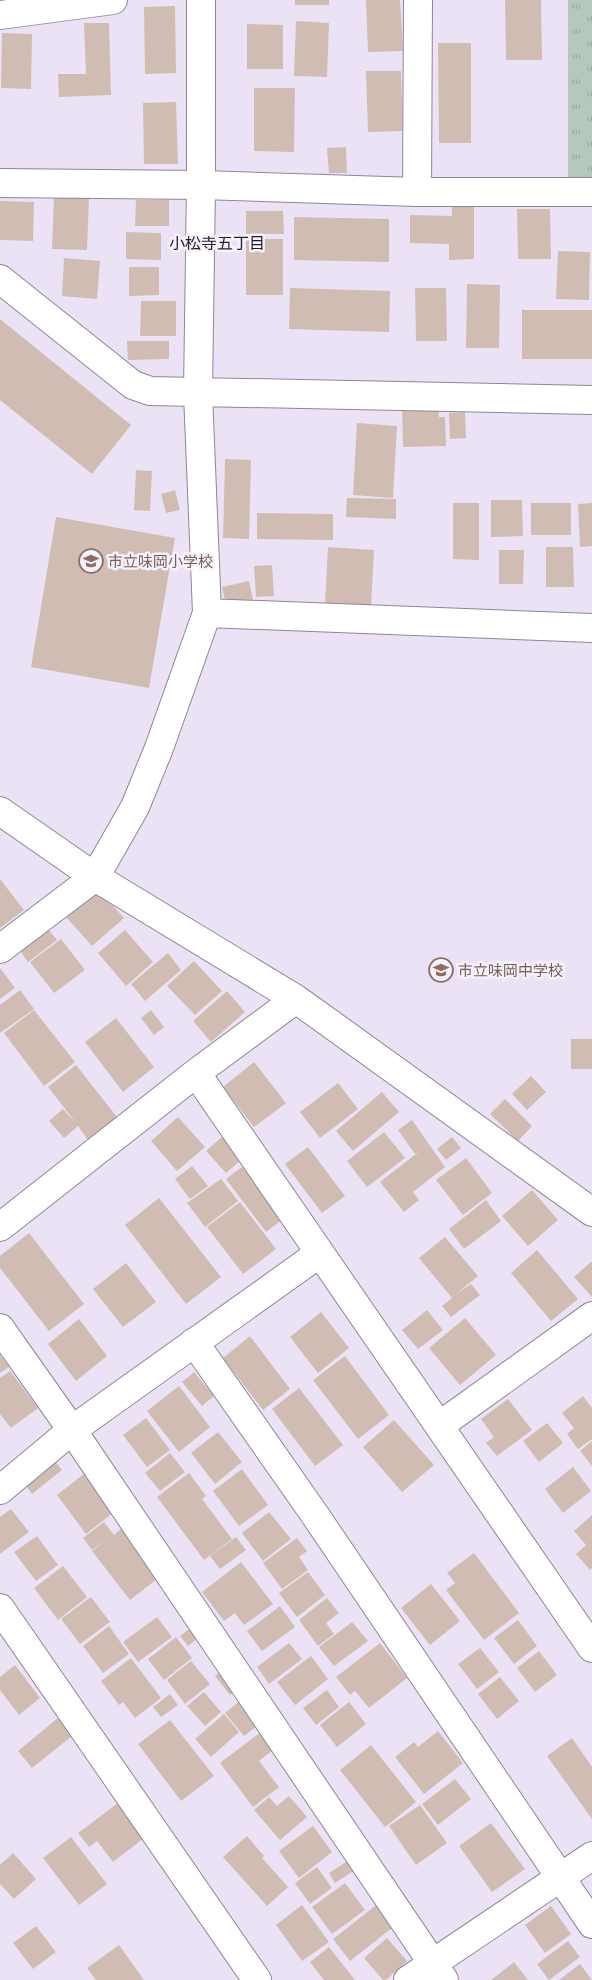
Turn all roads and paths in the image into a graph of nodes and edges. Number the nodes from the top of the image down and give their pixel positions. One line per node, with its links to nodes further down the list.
1 (113, 0): 4 (street)
2 (201, 0): 6 (street)
3 (418, 0): 7 (street)
4 (0, 15)
5 (0, 182): 6 (street)
6 (202, 184): 7 (street); 10 (street)
7 (417, 192): 8 (street)
8 (592, 192)
9 (0, 279): 10 (street)
10 (198, 393): 11 (street); 12 (street)
11 (592, 400)
12 (207, 612): 13 (street); 15 (street)
13 (592, 628)
14 (0, 811): 15 (street)
15 (94, 877): 16 (street); 17 (street)
16 (0, 949)
17 (296, 999): 18 (street); 19 (street)
18 (196, 1073): 20 (street); 21 (street)
19 (592, 1212)
20 (0, 1227)
21 (320, 1253): 24 (street); 25 (street)
22 (592, 1316): 25 (street)
23 (0, 1328): 26 (street)
24 (194, 1342): 26 (street); 31 (street)
25 (440, 1426): 29 (street)
26 (72, 1430): 27 (street); 33 (street)
27 (0, 1490)
28 (0, 1608): 34 (street)
29 (592, 1648)
30 (592, 1856): 31 (street)
31 (560, 1879): 32 (street); 33 (street)
32 (592, 1924)
33 (438, 1972): 35 (street)
34 (257, 1980)
35 (408, 1980)

